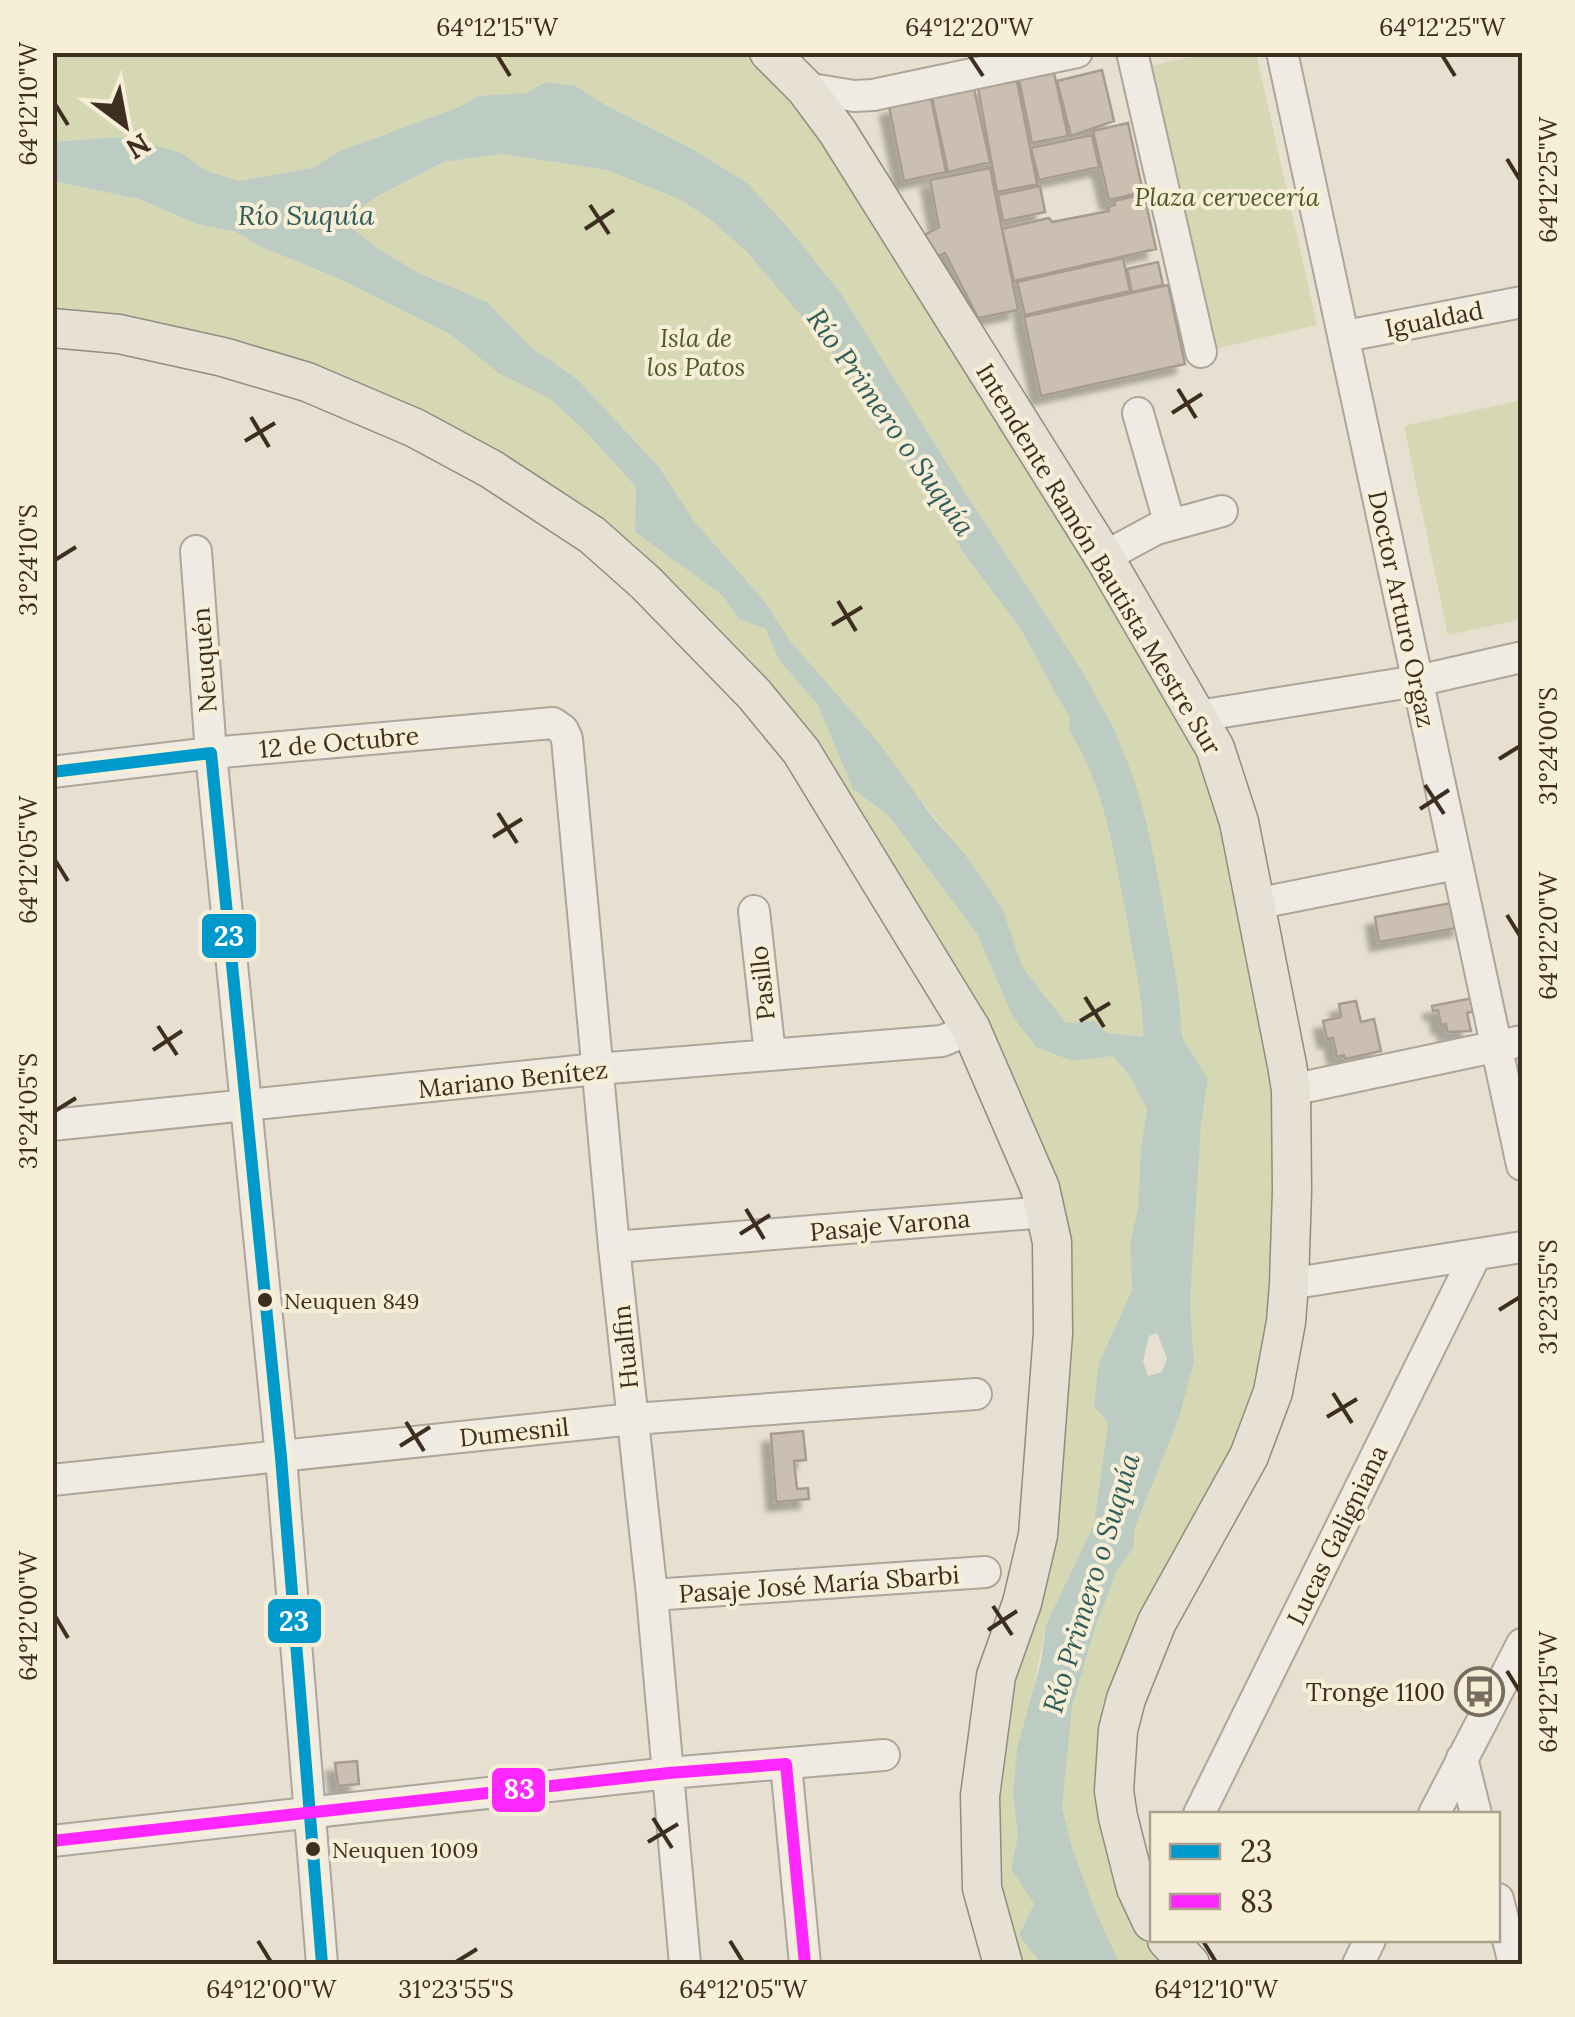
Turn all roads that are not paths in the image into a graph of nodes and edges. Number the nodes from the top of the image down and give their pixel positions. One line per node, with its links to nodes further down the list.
1 (769, 52): 5 (main road, Intendente Ramón Bautista Mestre Sur)
2 (1077, 52): 5 (street)
3 (1132, 52): 9 (street)
4 (1282, 52): 8 (street, Doctor Arturo Orgaz)
5 (805, 88): 14 (main road, Intendente Ramón Bautista Mestre Sur)
6 (1522, 302): 8 (street, Igualdad)
7 (52, 328): 24 (main road)
8 (1346, 336): 16 (street, Doctor Arturo Orgaz)
9 (1201, 352)
10 (1138, 413): 12 (street)
11 (1222, 511): 12 (street)
12 (1170, 525): 14 (street)
13 (196, 551): 19 (street, Neuquén)
14 (1104, 557): 17 (main road, Intendente Ramón Bautista Mestre Sur)
15 (1522, 657): 16 (street)
16 (1417, 681): 17 (street); 21 (street, Doctor Arturo Orgaz)
17 (1198, 716): 22 (main road, Intendente Ramón Bautista Mestre Sur)
18 (564, 730): 19 (street, 12 de Octubre); 27 (street, Hualfin)
19 (211, 753): 20 (street, 12 de Octubre); 29 (street, Neuquén)
20 (52, 772)
21 (1456, 864): 22 (street); 25 (street, Doctor Arturo Orgaz)
22 (1255, 904): 28 (main road, Intendente Ramón Bautista Mestre Sur)
23 (754, 910): 26 (street, Pasillo)
24 (972, 1030): 26 (street, Mariano Benítez); 32 (main road)
25 (1509, 1044): 28 (street); 31 (street, Doctor Arturo Orgaz)
26 (770, 1054): 27 (street, Mariano Benítez)
27 (597, 1070): 29 (street, Mariano Benítez); 33 (street, Hualfin)
28 (1291, 1090): 36 (main road, Intendente Ramón Bautista Mestre Sur)
29 (248, 1107): 30 (street, Mariano Benítez); 39 (street, Neuquén)
30 (52, 1126)
31 (1522, 1165)
32 (1046, 1212): 33 (street, Pasaje Varona); 59 (main road)
33 (614, 1247): 38 (street, Hualfin)
34 (1522, 1247): 35 (street)
35 (1476, 1256): 36 (street); 48 (street, Lucas Galigniana)
36 (1288, 1284): 54 (main road, Intendente Ramón Bautista Mestre Sur)
37 (976, 1394): 38 (street, Dumesnil)
38 (632, 1419): 39 (street, Dumesnil); 42 (street, Hualfin)
39 (281, 1458): 40 (street, Dumesnil); 51 (street, Neuquén)
40 (52, 1480)
41 (985, 1572): 42 (street, Pasaje José María Sbarbi)
42 (652, 1595): 47 (street, Hualfin)
43 (1522, 1644): 45 (street)
44 (884, 1755): 46 (street)
45 (1462, 1758): 49 (street); 50 (street)
46 (786, 1764): 47 (street); 58 (street)
47 (669, 1773): 51 (street); 57 (street, Hualfin)
48 (1200, 1812)
49 (1435, 1812)
50 (1476, 1812)
51 (309, 1814): 52 (street); 56 (street, Neuquén)
52 (52, 1841)
53 (1500, 1907): 61 (street)
54 (1150, 1913)
55 (1172, 1942): 60 (main road, Intendente Ramón Bautista Mestre Sur)
56 (322, 1964)
57 (685, 1964)
58 (805, 1964)
59 (1003, 1964)
60 (1190, 1964)
61 (1514, 1964)

